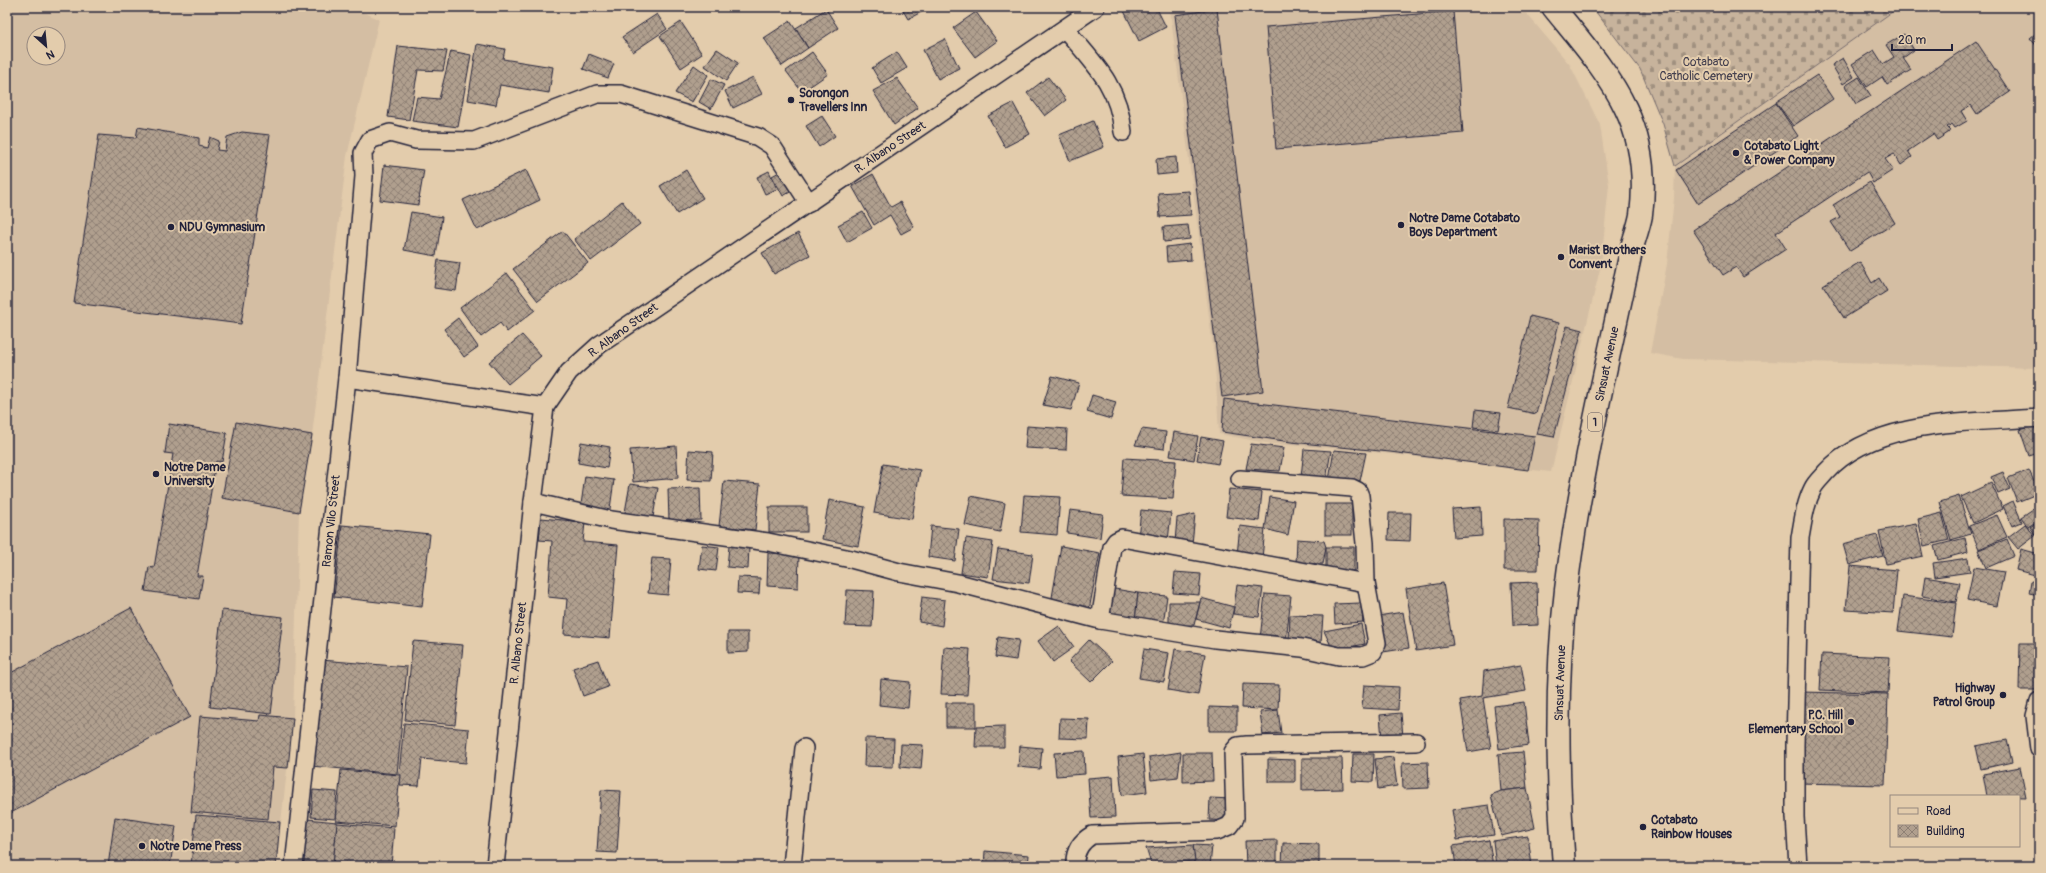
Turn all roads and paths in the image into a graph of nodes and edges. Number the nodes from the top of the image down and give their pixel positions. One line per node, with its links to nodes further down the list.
1 (1096, 7): 3 (street, R. Albano Street)
2 (1553, 7): 21 (main road, Sinsuat Avenue / 1)
3 (1065, 29): 4 (street); 5 (street, R. Albano Street)
4 (1123, 132)
5 (809, 203): 6 (street, Ramon Vilo Street); 7 (street, R. Albano Street)
6 (347, 378): 7 (street); 17 (street, Ramon Vilo Street)
7 (545, 407): 10 (street, R. Albano Street)
8 (2039, 418): 22 (street)
9 (1240, 479): 11 (street)
10 (533, 502): 12 (street); 18 (street, R. Albano Street)
11 (1366, 583): 12 (street); 12 (street)
12 (1100, 620)
13 (2039, 701): 16 (street)
14 (1416, 742): 20 (street)
15 (804, 748): 19 (street)
16 (2039, 749)
17 (294, 866)
18 (495, 866)
19 (792, 866)
20 (1075, 866)
21 (1564, 866)
22 (1798, 866)

